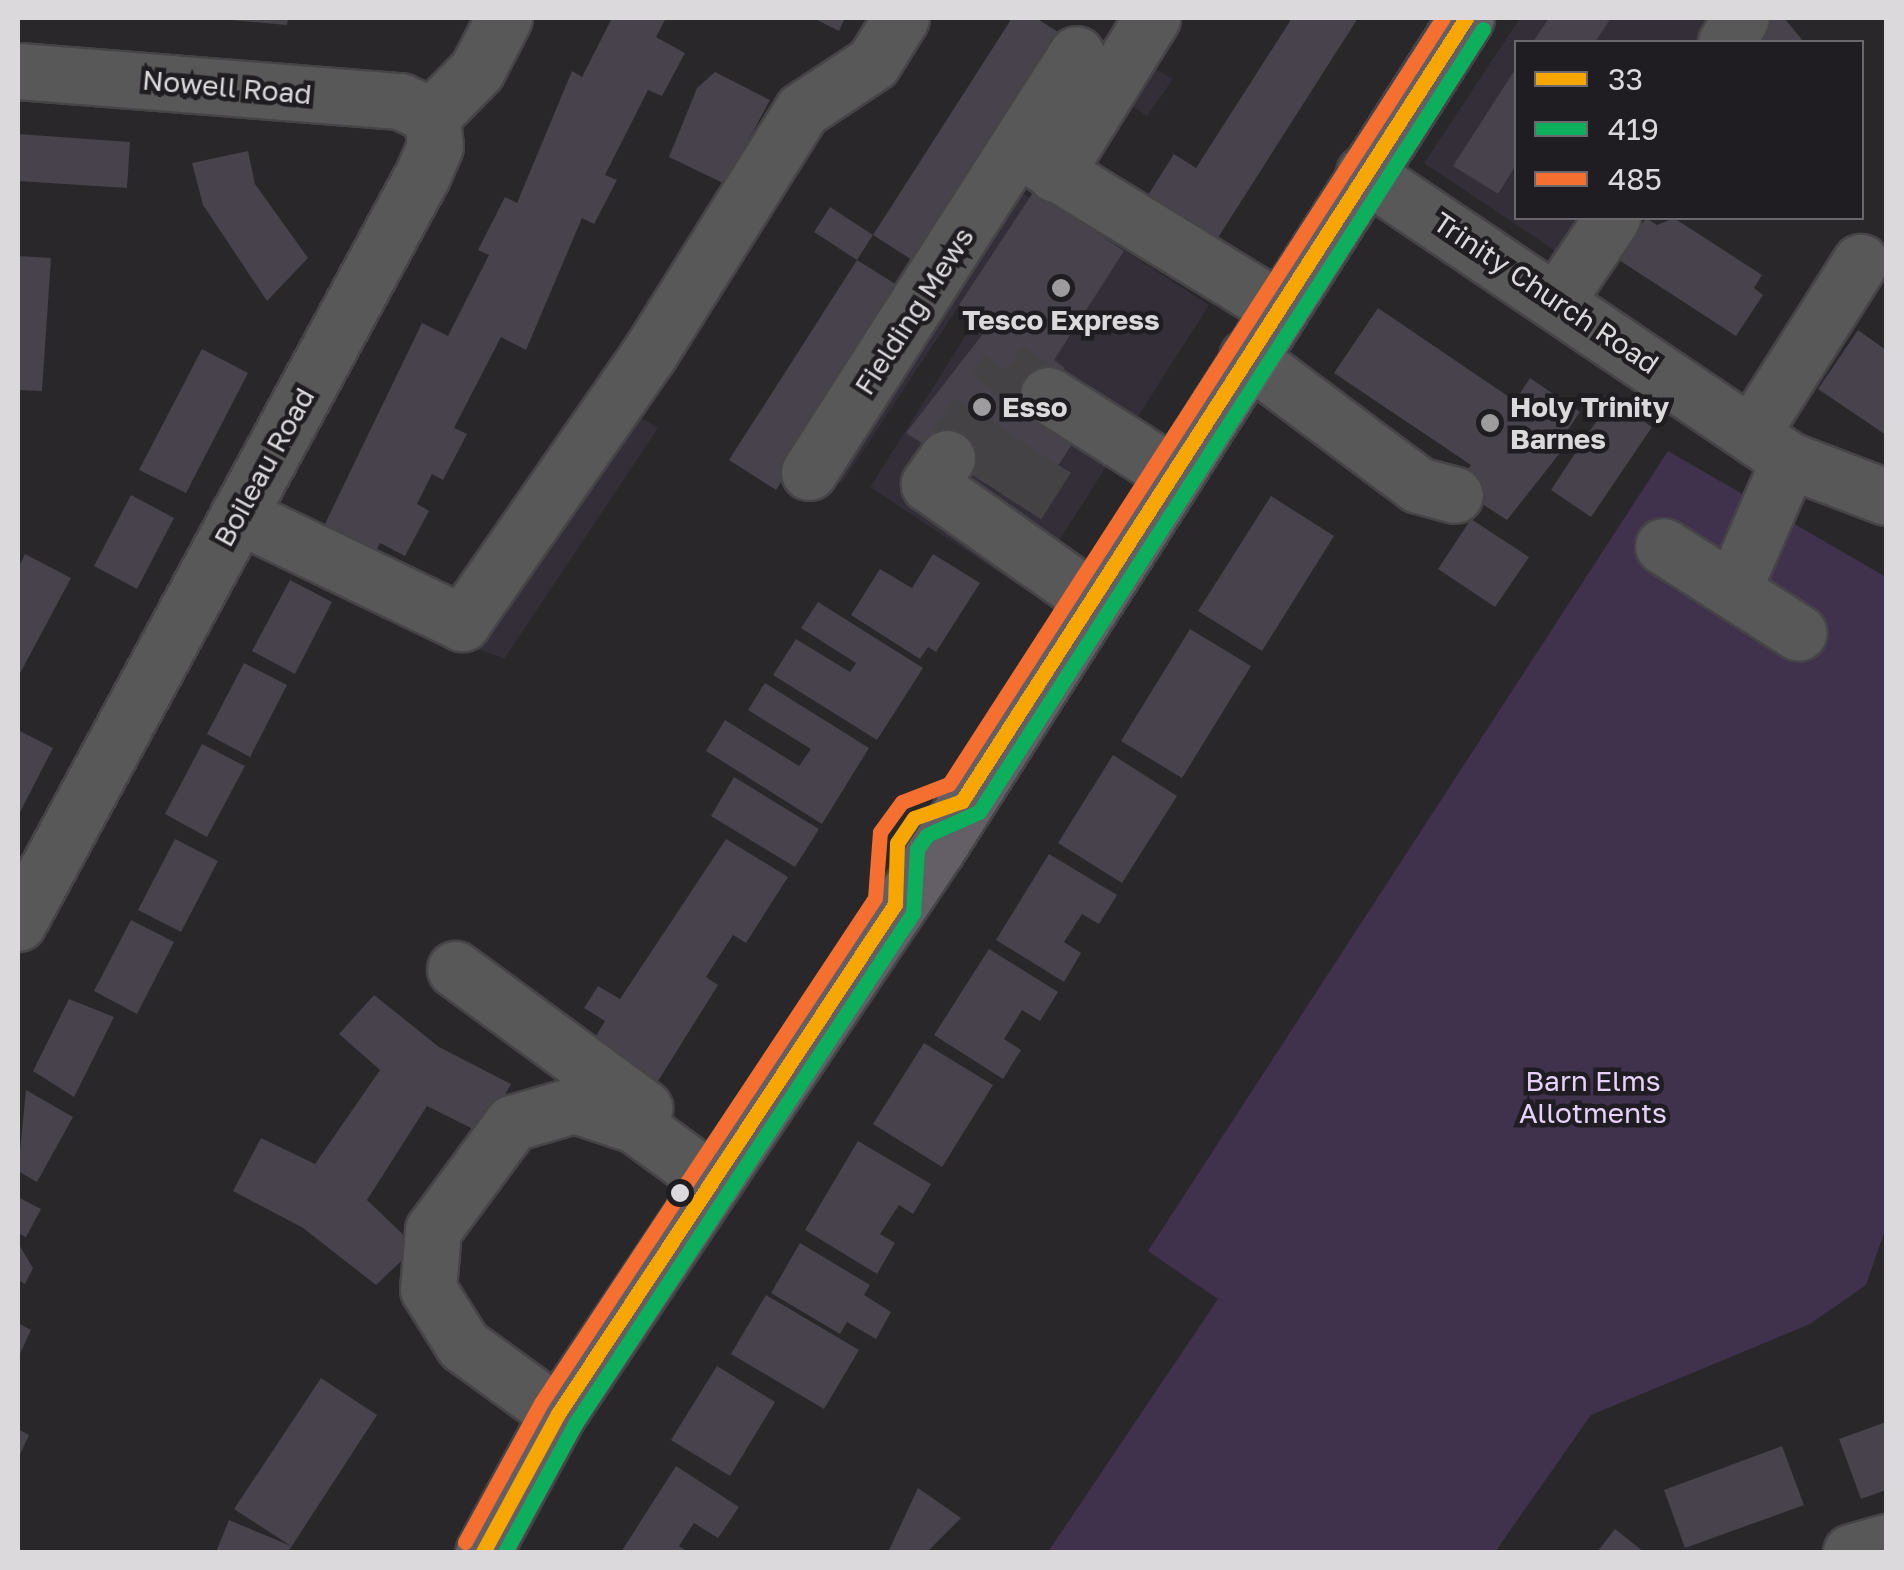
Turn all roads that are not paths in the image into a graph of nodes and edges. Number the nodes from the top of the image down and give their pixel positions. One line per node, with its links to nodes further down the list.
1 (504, 18): 9 (street)
2 (1152, 18): 10 (street)
3 (1466, 18): 11 (main road)
4 (1741, 18): 6 (street)
5 (887, 40): 24 (street)
6 (1727, 40)
7 (1076, 54): 10 (street, Fielding Mews)
8 (18, 71): 9 (street, Nowell Road)
9 (432, 116): 24 (street, Boileau Road)
10 (1037, 161): 15 (street); 19 (street, Fielding Mews)
11 (1364, 172): 14 (street, Trinity Church Road); 15 (main road)
12 (1611, 220): 14 (street)
13 (1860, 262): 18 (street)
14 (1559, 296): 18 (street, Trinity Church Road)
15 (1277, 308): 16 (main road)
16 (1247, 357): 20 (main road); 21 (street)
17 (1067, 418): 20 (street)
18 (1770, 448): 23 (street, Trinity Church Road); 26 (street)
19 (809, 472)
20 (1174, 474): 27 (main road)
21 (1426, 495)
22 (982, 496): 27 (street)
23 (1886, 496)
24 (238, 515): 29 (street, Boileau Road)
25 (1663, 546): 26 (street)
26 (1734, 587): 28 (street)
27 (1094, 600): 31 (main road)
28 (1799, 632)
29 (18, 924)
30 (455, 969): 31 (street)
31 (722, 1169): 32 (main road); 32 (street)
32 (558, 1414): 34 (main road)
33 (1886, 1542): 35 (street)
34 (483, 1552)
35 (1851, 1552)

